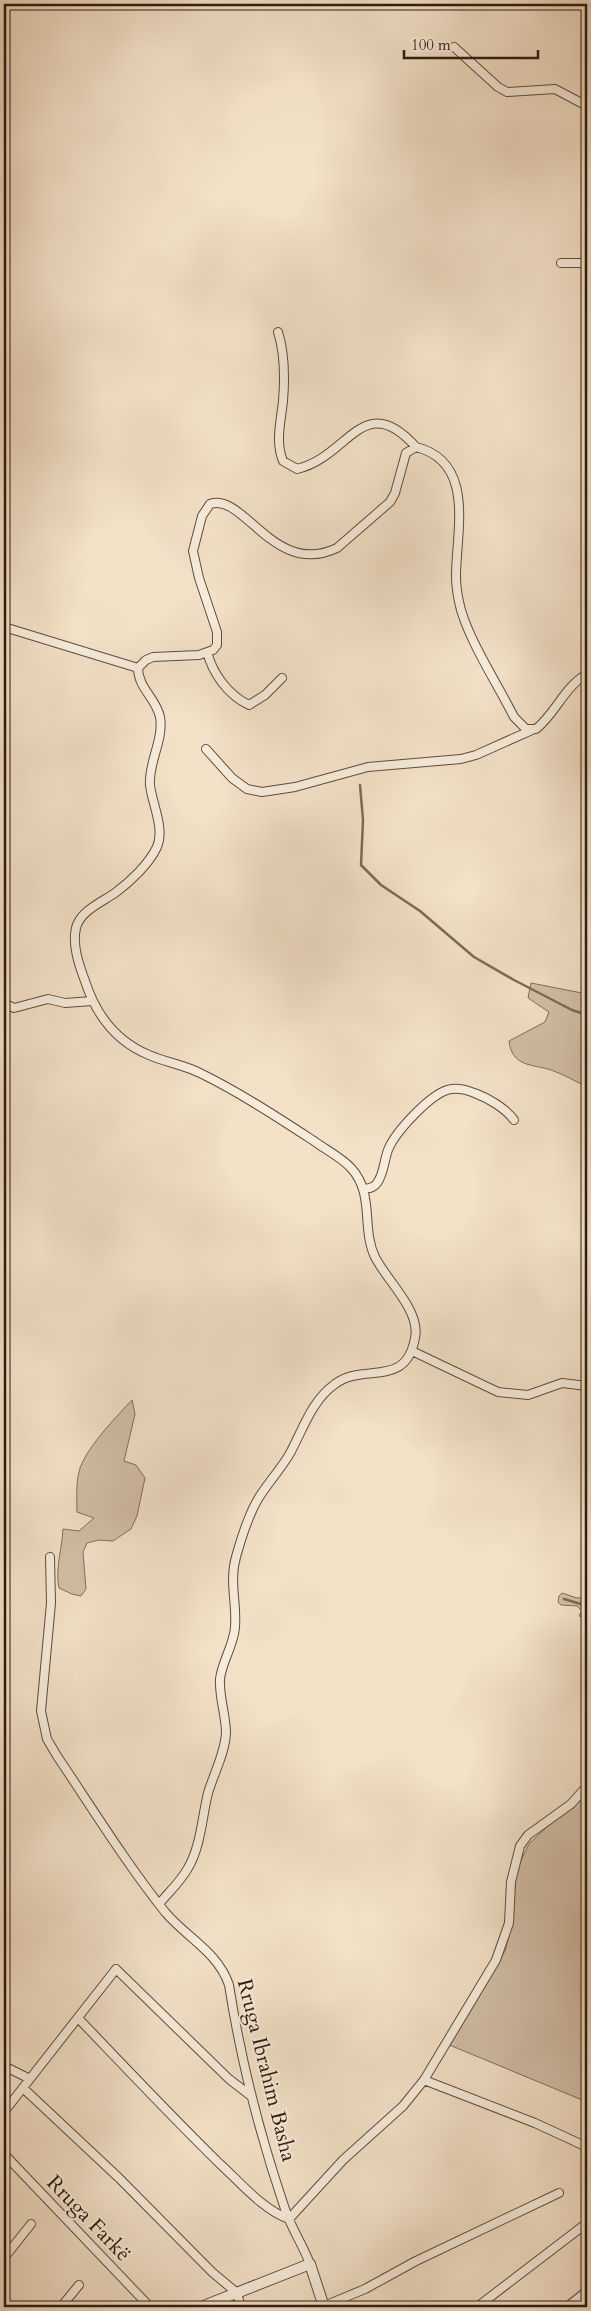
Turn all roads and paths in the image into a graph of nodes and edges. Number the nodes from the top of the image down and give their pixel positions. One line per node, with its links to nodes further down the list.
1 (454, 47): 2 (street)
2 (587, 106)
3 (561, 263): 4 (street)
4 (587, 264)
5 (278, 332): 6 (street)
6 (416, 447): 8 (street); 12 (street)
7 (4, 627): 9 (street)
8 (207, 652): 9 (street); 11 (street)
9 (138, 668): 14 (street)
10 (587, 674): 12 (street)
11 (282, 678)
12 (532, 730): 13 (street)
13 (206, 749)
14 (92, 1001): 15 (street); 17 (street)
15 (4, 1003)
16 (514, 1120): 17 (street)
17 (364, 1189): 18 (street)
18 (412, 1351): 19 (street); 22 (street)
19 (587, 1386)
20 (50, 1557): 22 (street, Rruga Ibrahim Basha)
21 (587, 1786): 26 (street)
22 (159, 1904): 28 (street, Rruga Ibrahim Basha)
23 (78, 2018): 25 (street); 28 (street); 33 (street)
24 (4, 2066): 25 (street)
25 (30, 2079): 27 (street)
26 (424, 2080): 30 (street); 33 (street)
27 (23, 2088): 29 (street); 40 (street)
28 (251, 2096): 33 (street, Rruga Ibrahim Basha)
29 (4, 2112)
30 (587, 2147)
31 (4, 2154): 44 (street, Rruga Farkë)
32 (559, 2194): 42 (street)
33 (289, 2218): 37 (street, Rruga Ibrahim Basha)
34 (587, 2222): 41 (street)
35 (31, 2224): 36 (street)
36 (4, 2258)
37 (310, 2264): 40 (street); 42 (street)
38 (79, 2285): 43 (street)
39 (587, 2291): 47 (street)
40 (236, 2293): 45 (street); 46 (street)
41 (481, 2304)
42 (324, 2306)
43 (61, 2307)
44 (150, 2307)
45 (201, 2307)
46 (241, 2307)
47 (567, 2307)

